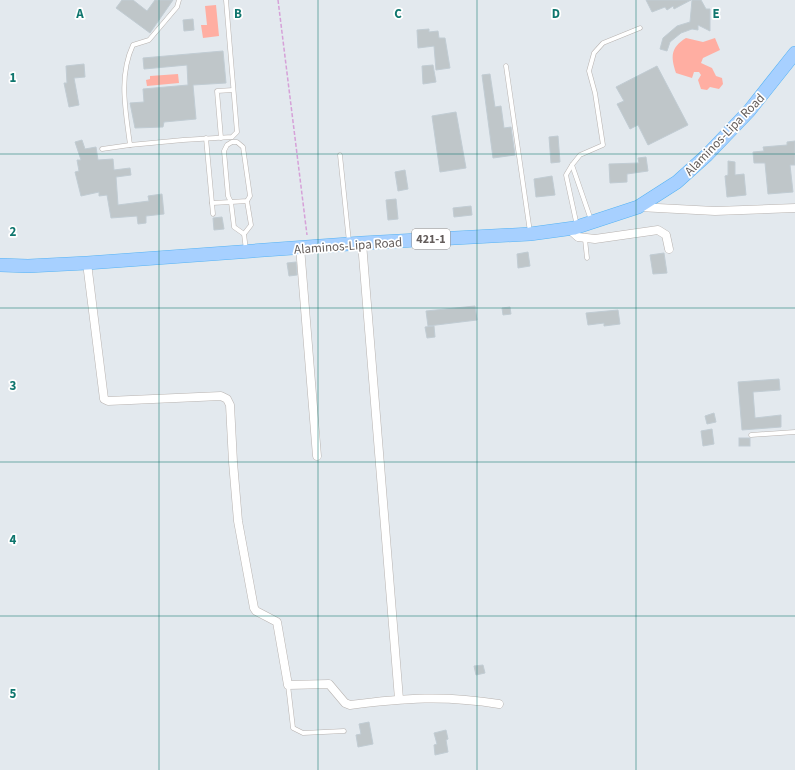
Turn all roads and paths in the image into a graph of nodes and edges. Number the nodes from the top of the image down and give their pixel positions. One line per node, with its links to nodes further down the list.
1 (179, 0): 11 (lane)
2 (226, 0): 7 (lane)
3 (278, 0): 27 (path)
4 (640, 28): 14 (lane)
5 (795, 53): 18 (main road, Alaminos-Lipa Road / 421-1)
6 (506, 66): 24 (lane)
7 (233, 90): 9 (lane); 10 (lane)
8 (206, 138): 9 (lane); 11 (lane); 17 (lane)
9 (221, 138): 10 (lane)
10 (232, 139): 15 (lane); 16 (lane)
11 (130, 146): 12 (lane)
12 (102, 149)
13 (340, 155): 26 (lane)
14 (572, 165): 21 (lane); 22 (lane)
15 (247, 201): 16 (lane); 23 (lane)
16 (231, 202): 17 (lane); 23 (lane)
17 (212, 203): 20 (lane)
18 (638, 207): 19 (street); 21 (main road, Alaminos-Lipa Road / 421-1)
19 (795, 208)
20 (213, 214)
21 (592, 222): 22 (main road, Alaminos-Lipa Road / 421-1)
22 (573, 228): 24 (main road, Alaminos-Lipa Road / 421-1); 25 (street)
23 (244, 234): 29 (lane)
24 (530, 234): 26 (main road, Alaminos-Lipa Road / 421-1)
25 (585, 239): 28 (street); 30 (lane)
26 (356, 244): 27 (main road, Alaminos-Lipa Road / 421-1); 37 (street)
27 (304, 247): 29 (main road, Alaminos-Lipa Road / 421-1); 35 (street)
28 (669, 250)
29 (247, 252): 31 (main road, Alaminos-Lipa Road / 421-1)
30 (587, 258)
31 (87, 264): 32 (main road, Alaminos-Lipa Road / 421-1); 36 (street)
32 (0, 265)
33 (795, 432): 34 (lane)
34 (751, 435)
35 (317, 456)
36 (288, 685): 37 (street); 39 (lane)
37 (399, 698): 38 (street)
38 (499, 704)
39 (344, 731)

